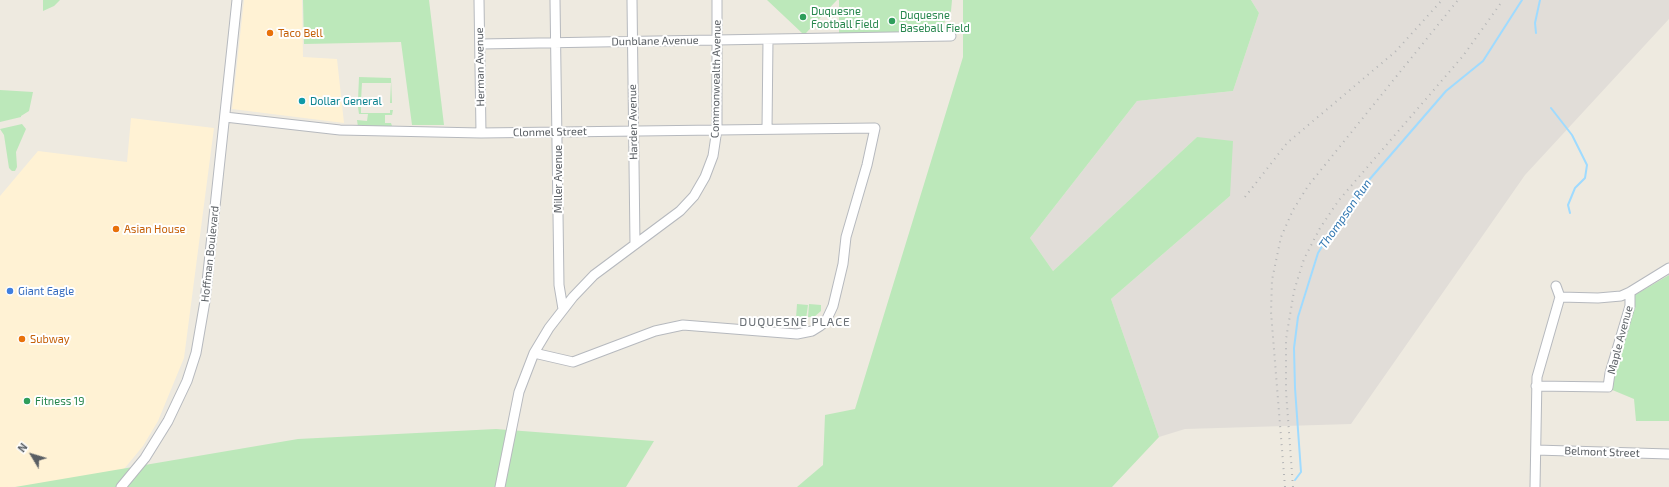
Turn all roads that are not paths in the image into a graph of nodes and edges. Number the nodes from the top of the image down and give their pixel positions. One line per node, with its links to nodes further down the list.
1 (237, 0): 12 (street, Hoffman Boulevard)
2 (479, 0): 11 (street, Herman Avenue)
3 (556, 0): 9 (street, Miller Avenue)
4 (632, 0): 10 (street, Harden Avenue)
5 (717, 0): 7 (street, Commonwealth Avenue)
6 (951, 36): 8 (street, Dunblane Avenue)
7 (717, 40): 8 (street, Dunblane Avenue); 10 (street, Dunblane Avenue); 13 (street, Commonwealth Avenue)
8 (768, 40): 14 (street)
9 (556, 42): 10 (street, Dunblane Avenue); 11 (street, Dunblane Avenue); 16 (street, Miller Avenue)
10 (633, 42): 15 (street, Harden Avenue)
11 (480, 44): 17 (street, Herman Avenue)
12 (225, 117): 17 (street, Clonmel Street); 28 (street, Hoffman Boulevard)
13 (717, 129): 14 (street, Clonmel Street); 15 (street, Clonmel Street); 18 (street, Commonwealth Avenue)
14 (767, 129): 24 (street, Clonmel Street)
15 (633, 131): 16 (street, Clonmel Street); 18 (street, Harden Avenue)
16 (558, 132): 17 (street, Clonmel Street); 23 (street, Miller Avenue)
17 (481, 133)
18 (635, 244): 23 (street, Commonwealth Avenue)
19 (1669, 268): 21 (street)
20 (1556, 286): 22 (street)
21 (1630, 292): 22 (street); 25 (street, Maple Avenue)
22 (1560, 297): 25 (street)
23 (563, 309): 24 (street, Commonwealth Avenue)
24 (534, 354): 29 (street, Commonwealth Avenue)
25 (1536, 386): 26 (street)
26 (1536, 450): 27 (street, Belmont Street); 30 (street)
27 (1669, 454)
28 (121, 487)
29 (500, 487)
30 (1535, 487)

